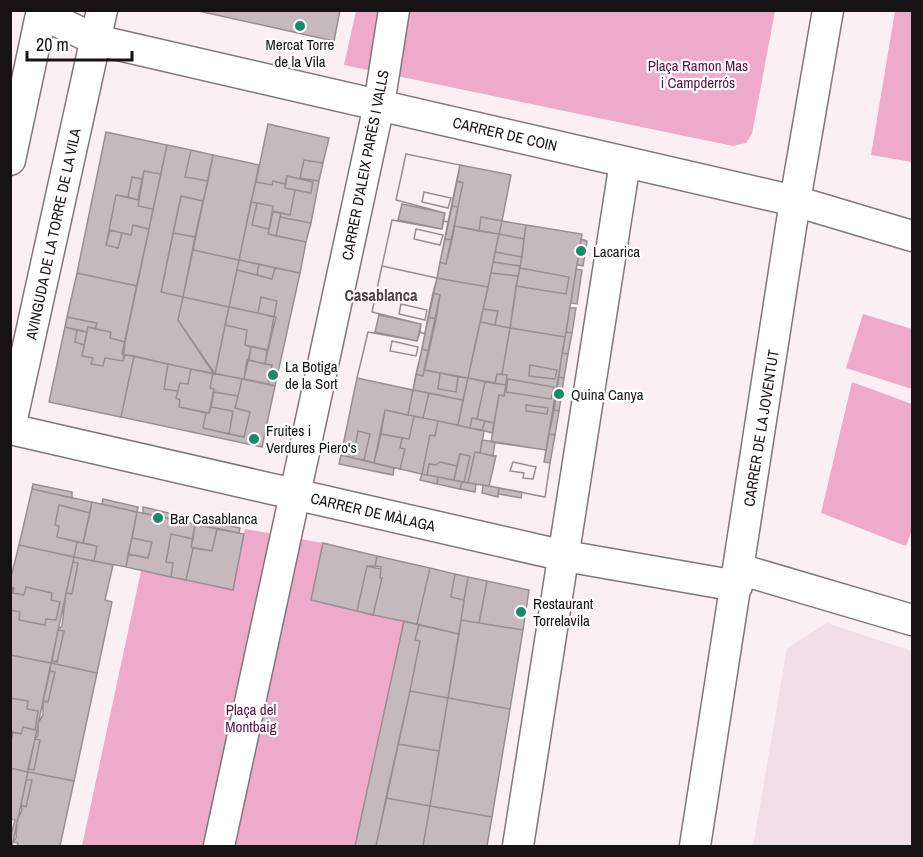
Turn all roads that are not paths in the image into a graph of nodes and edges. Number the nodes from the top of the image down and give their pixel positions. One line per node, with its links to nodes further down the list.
1 (102, 10): 5 (street, AVINGUDA DE LA TORRE DE LA VILA)
2 (394, 10): 6 (street, CARRER D'ALEIX PARÉS I VALLS)
3 (828, 10): 9 (street, CARRER DE LA JOVENTUT)
4 (42, 12): 5 (street); 7 (street)
5 (96, 40): 6 (street, CARRER DE COIN); 11 (street, AVINGUDA DE LA TORRE DE LA VILA)
6 (379, 105): 8 (street, CARRER DE COIN); 12 (street, CARRER D'ALEIX PARÉS I VALLS)
7 (10, 160)
8 (625, 162): 9 (street, CARRER DE COIN); 13 (street)
9 (795, 201): 10 (street, CARRER DE COIN); 14 (street, CARRER DE LA JOVENTUT)
10 (912, 236)
11 (10, 429): 12 (street, CARRER DE MÀLAGA)
12 (296, 494): 13 (street, CARRER DE MÀLAGA); 16 (street, CARRER D'ALEIX PARÉS I VALLS)
13 (565, 556): 14 (street, CARRER DE MÀLAGA); 17 (street)
14 (738, 578): 15 (street, CARRER DE MÀLAGA); 18 (street, CARRER DE LA JOVENTUT)
15 (912, 620)
16 (219, 846)
17 (518, 846)
18 (695, 846)

